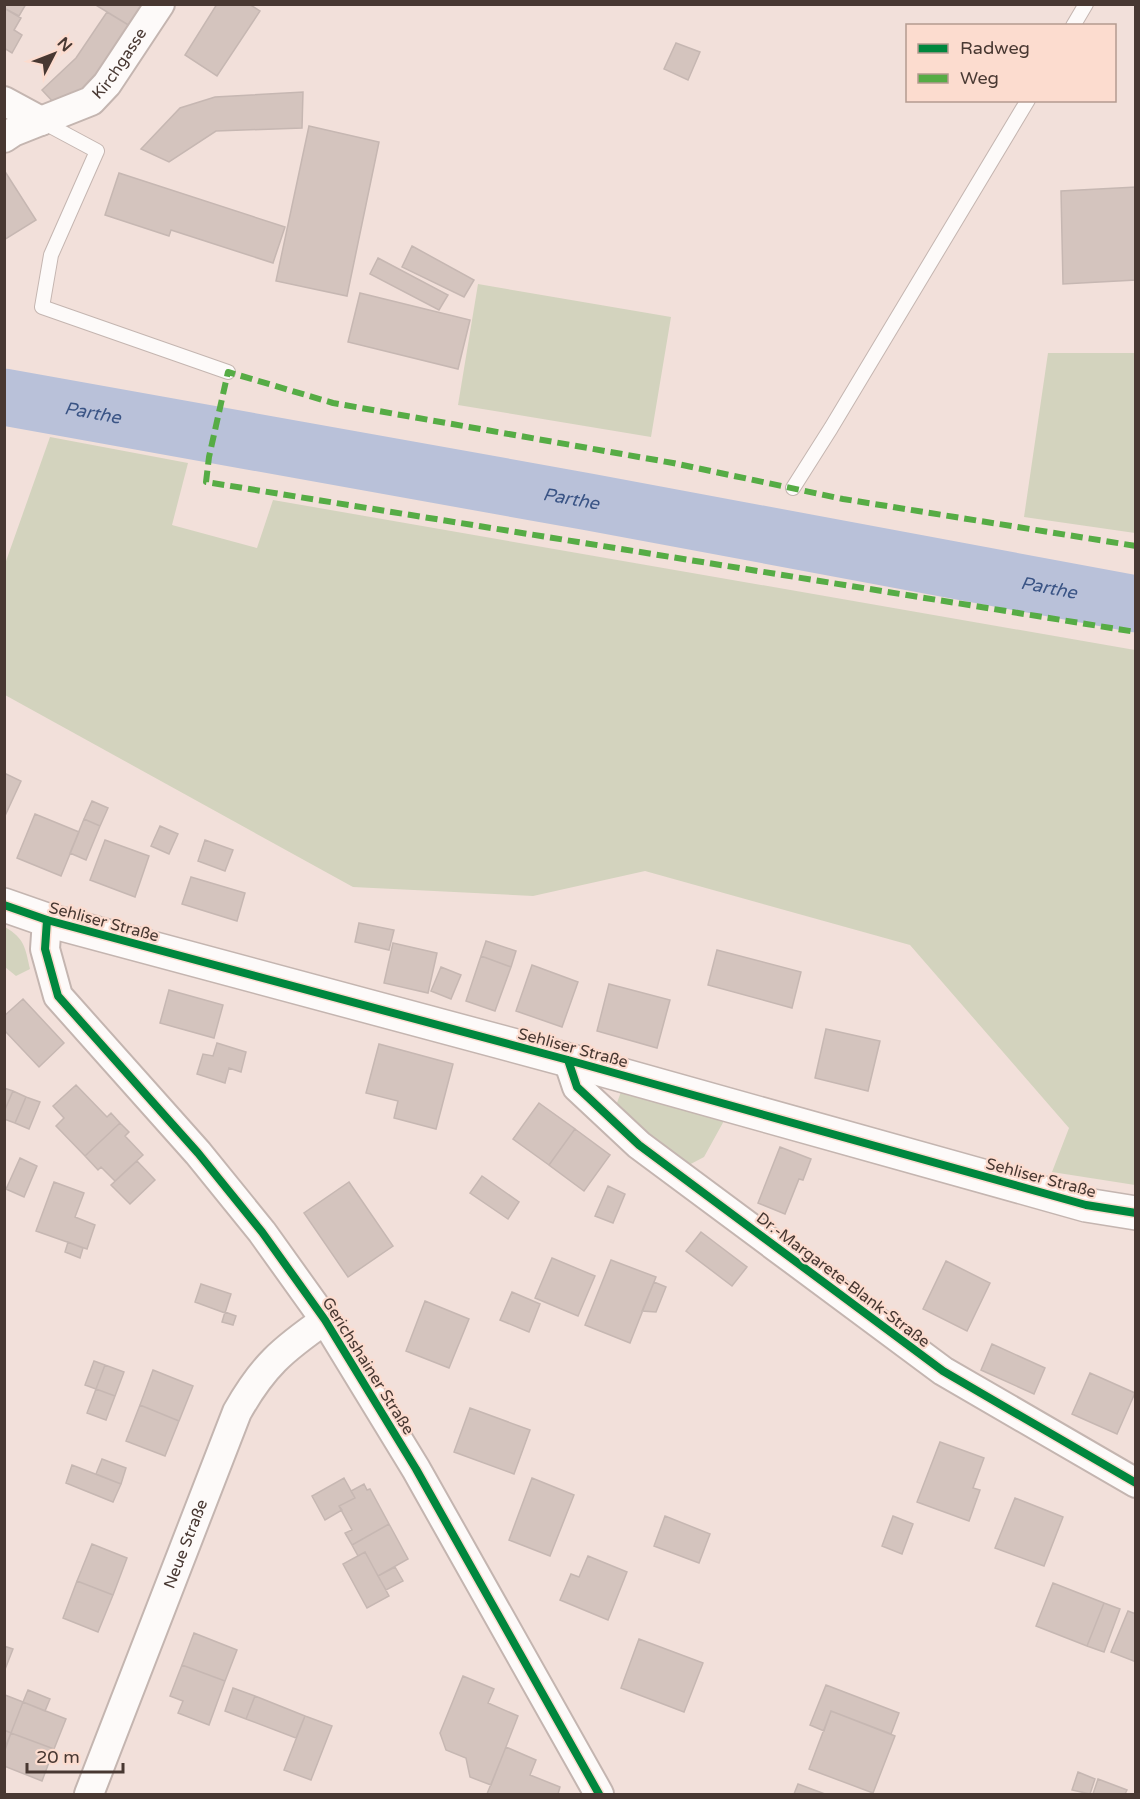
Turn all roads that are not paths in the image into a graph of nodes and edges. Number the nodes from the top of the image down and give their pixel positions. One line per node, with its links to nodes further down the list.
1 (160, 4): 6 (street, Kirchgasse)
2 (1086, 4): 3 (lane)
3 (1074, 24)
4 (4, 100): 6 (street)
5 (1027, 102): 9 (lane)
6 (40, 121): 7 (street, Kirchgasse); 8 (lane)
7 (4, 138)
8 (228, 372)
9 (793, 489)
10 (4, 906): 11 (street, Sehliser Straße)
11 (47, 920): 12 (street, Sehliser Straße); 14 (street, Gerichshainer Straße)
12 (568, 1060): 13 (street, Sehliser Straße); 15 (street, Dr.-Margarete-Blank-Straße)
13 (1136, 1213)
14 (325, 1320): 16 (street, Neue Straße); 17 (street, Gerichshainer Straße)
15 (1136, 1483)
16 (89, 1794)
17 (599, 1794)

